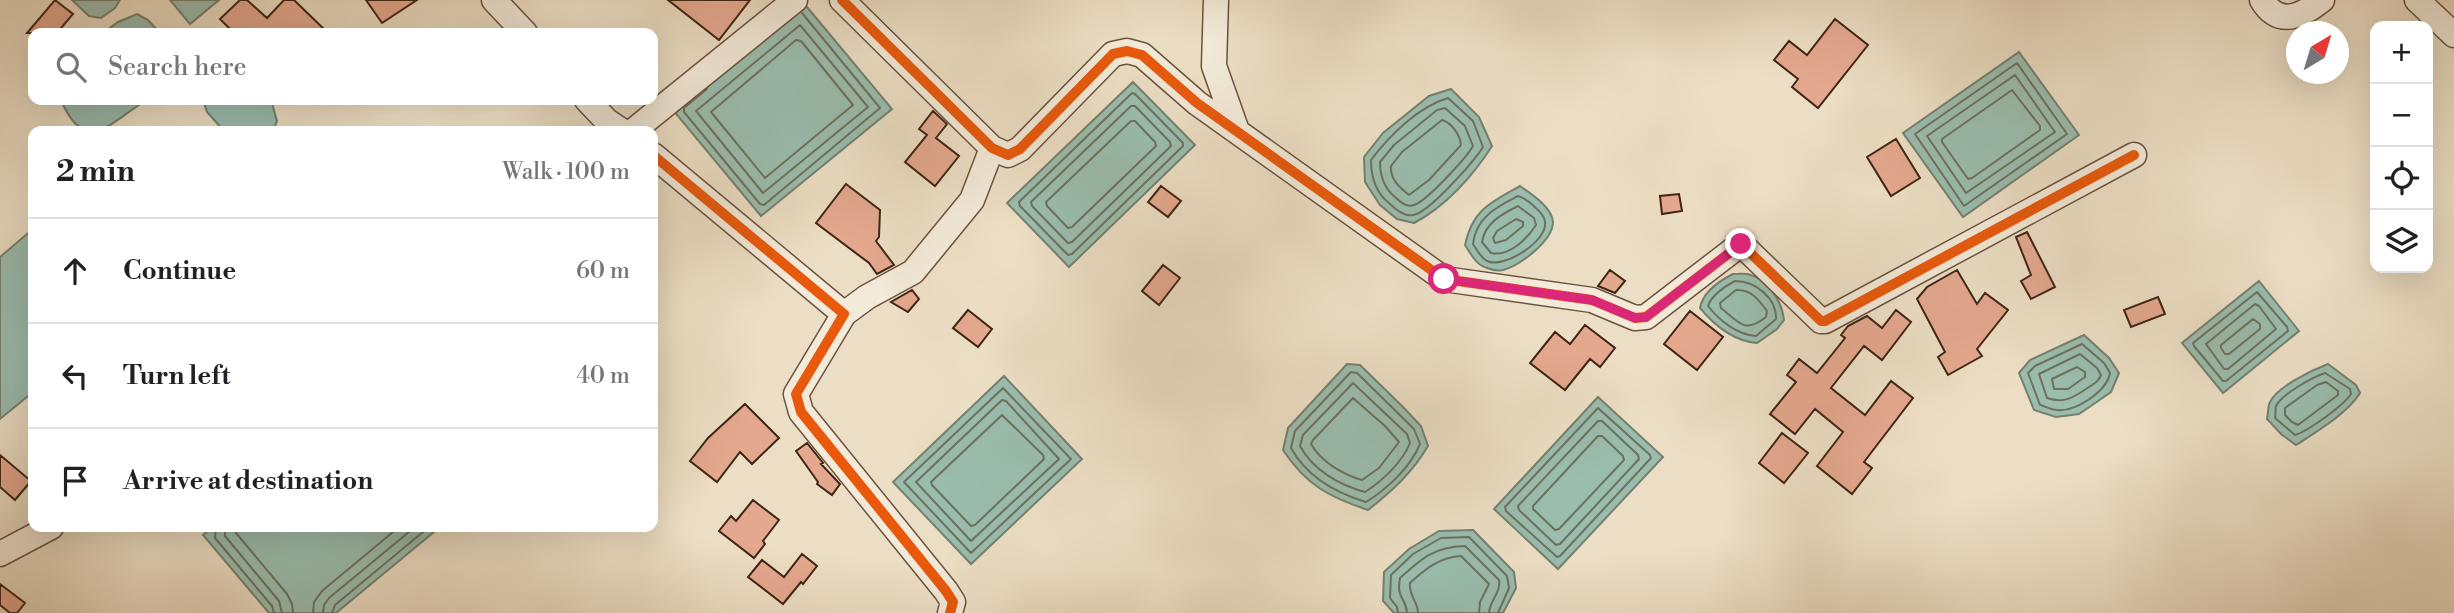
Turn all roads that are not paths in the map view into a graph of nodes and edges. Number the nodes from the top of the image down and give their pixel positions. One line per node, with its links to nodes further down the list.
1 (494, 0): 8 (street)
2 (795, 0): 12 (street)
3 (842, 0): 14 (street)
4 (1216, 0): 13 (street)
5 (2262, 0): 6 (street)
6 (2322, 0)
7 (2417, 0): 9 (street)
8 (520, 28)
9 (2454, 35)
10 (592, 105): 11 (street)
11 (614, 126)
12 (639, 126)
13 (1237, 131): 14 (street); 15 (street)
14 (992, 148): 17 (street)
15 (2134, 155)
16 (658, 159): 17 (street)
17 (844, 314): 20 (street)
18 (42, 532): 19 (street)
19 (0, 554)
20 (950, 613)

